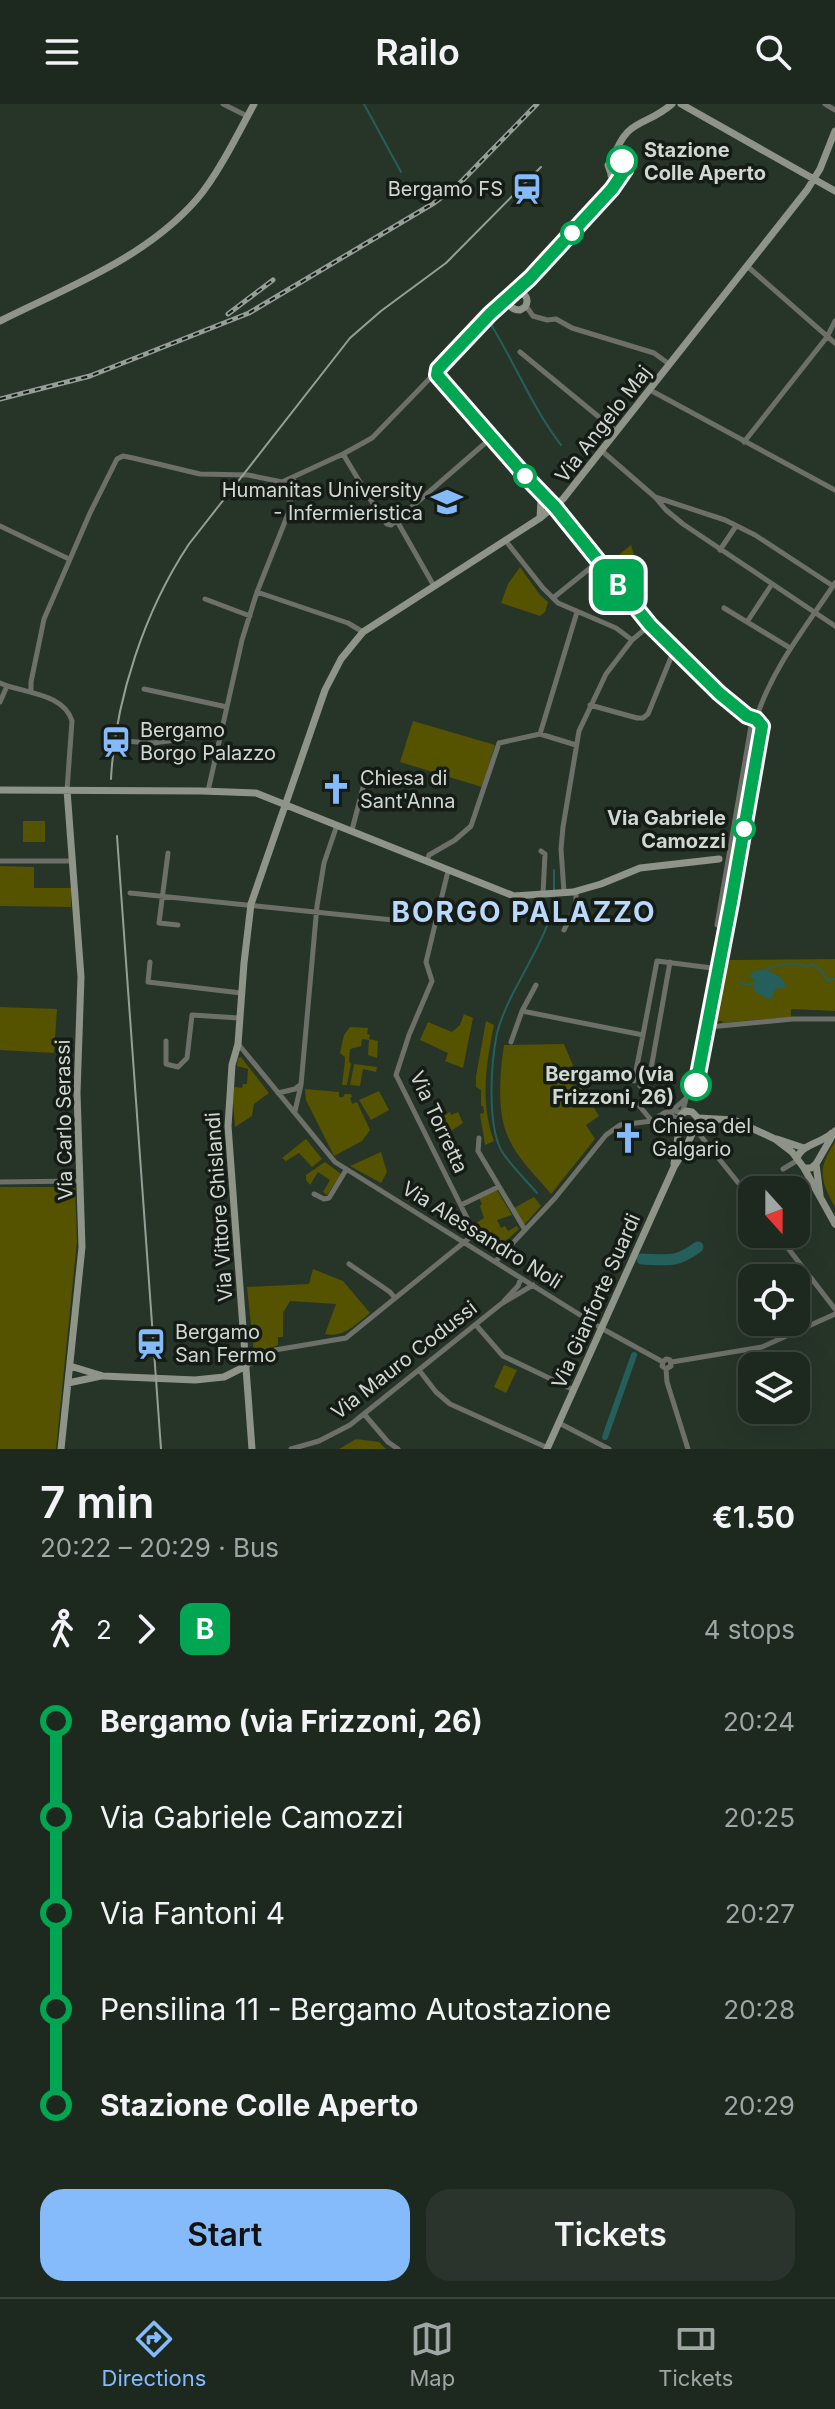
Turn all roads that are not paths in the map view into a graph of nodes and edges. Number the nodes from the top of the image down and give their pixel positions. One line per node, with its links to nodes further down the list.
1 (223, 104): 7 (street)
2 (254, 104): 7 (street)
3 (672, 104): 9 (street)
4 (681, 104): 11 (street)
5 (825, 104): 6 (street)
6 (835, 110)
7 (247, 116): 16 (street)
8 (835, 131): 11 (street, Via Angelo Maj)
9 (613, 159): 10 (street); 10 (street)
10 (611, 175): 14 (street)
11 (814, 180): 12 (street); 13 (street, Via Angelo Maj)
12 (835, 191)
13 (747, 266): 18 (street); 21 (street, Via Angelo Maj)
14 (512, 296): 15 (street); 15 (street); 22 (street)
15 (526, 306): 21 (street)
16 (0, 321)
17 (835, 321): 18 (street)
18 (827, 337): 19 (street); 26 (street)
19 (835, 343)
20 (520, 352): 24 (street)
21 (670, 365): 23 (street, Via Angelo Maj)
22 (438, 374): 25 (street); 28 (street)
23 (650, 390): 24 (street, Via Angelo Maj); 26 (street)
24 (616, 431): 27 (street, Via Angelo Maj)
25 (491, 438): 31 (street); 37 (street)
26 (744, 442): 32 (street)
27 (602, 451): 34 (street); 35 (street, Via Angelo Maj)
28 (343, 454): 29 (street); 37 (street)
29 (294, 480): 30 (street); 33 (street)
30 (282, 482): 33 (street); 42 (street)
31 (533, 485): 35 (street); 36 (street)
32 (835, 490)
33 (289, 495): 47 (street)
34 (655, 497): 39 (street); 41 (street)
35 (555, 507): 36 (street, Via Angelo Maj); 43 (street)
36 (540, 518): 40 (street, Via Angelo Maj)
37 (397, 521): 46 (street)
38 (0, 526): 42 (street)
39 (736, 526): 41 (street); 45 (street)
40 (505, 540): 46 (street, Via Angelo Maj); 48 (street)
41 (720, 550): 44 (street)
42 (69, 559): 64 (street)
43 (599, 561): 48 (street); 55 (street)
44 (772, 584): 52 (street); 54 (street)
45 (834, 584): 52 (street)
46 (434, 586): 57 (street, Via Angelo Maj)
47 (257, 592): 53 (street); 57 (street)
48 (553, 598): 51 (street)
49 (205, 599): 53 (street)
50 (724, 608): 54 (street)
51 (577, 612): 58 (street); 72 (street)
52 (814, 612): 56 (street); 59 (street)
53 (250, 616): 67 (street)
54 (747, 622): 59 (street)
55 (650, 625): 58 (street); 60 (street)
56 (835, 626)
57 (363, 632): 80 (street, Via Angelo Maj)
58 (632, 640): 66 (street)
59 (790, 648): 68 (street)
60 (676, 651): 66 (street); 69 (street)
61 (0, 683): 62 (street)
62 (7, 686): 64 (street); 65 (street)
63 (144, 689): 67 (street)
64 (31, 692): 78 (street)
65 (0, 702)
66 (590, 705): 75 (street)
67 (227, 707): 71 (street)
68 (760, 708): 69 (street); 70 (street)
69 (756, 719): 70 (street); 74 (street); 85 (street)
70 (762, 726): 74 (street)
71 (221, 734): 73 (street); 79 (street)
72 (540, 734): 75 (street); 89 (street)
73 (123, 741)
74 (758, 743): 85 (street)
75 (576, 745): 93 (street)
76 (365, 780): 82 (street)
77 (0, 790): 78 (street)
78 (67, 790): 79 (street); 88 (street, Via Carlo Serassi)
79 (208, 791): 80 (street)
80 (287, 805): 81 (street); 97 (street, Via Vittore Ghislandi)
81 (337, 825): 82 (street); 98 (street)
82 (352, 830): 89 (street)
83 (541, 851): 95 (street)
84 (168, 853): 96 (street)
85 (735, 856): 86 (street); 91 (street); 91 (street)
86 (719, 859): 92 (street)
87 (0, 861): 88 (street)
88 (73, 861): 136 (street, Via Carlo Serassi)
89 (427, 861): 90 (street)
90 (448, 871): 95 (street); 142 (street, Via Torretta)
91 (732, 872): 104 (street); 110 (street)
92 (576, 891): 93 (street); 101 (street)
93 (563, 892): 95 (street)
94 (130, 893): 96 (street)
95 (544, 894)
96 (163, 895): 97 (street); 100 (street)
97 (251, 904): 98 (street); 106 (street, Via Vittore Ghislandi)
98 (316, 913): 99 (street); 116 (street)
99 (393, 920)
100 (178, 925)
101 (564, 930)
102 (150, 962): 106 (street)
103 (670, 962): 104 (street); 111 (street); 117 (street)
104 (710, 967): 119 (street)
105 (536, 985): 107 (street)
106 (241, 993): 108 (street, Via Vittore Ghislandi)
107 (522, 1011): 111 (street); 113 (street)
108 (239, 1018): 112 (street); 114 (street, Via Vittore Ghislandi)
109 (835, 1019): 110 (street)
110 (709, 1027): 119 (street)
111 (643, 1035): 115 (street)
112 (166, 1041)
113 (511, 1042)
114 (238, 1044): 118 (street, Via Alessandro Noli); 161 (street, Via Vittore Ghislandi)
115 (634, 1081)
116 (301, 1085): 118 (street); 122 (street)
117 (640, 1086)
118 (278, 1093): 122 (street, Via Alessandro Noli)
119 (687, 1098): 121 (street); 123 (street)
120 (637, 1103): 124 (street)
121 (673, 1110): 123 (street); 124 (street)
122 (294, 1112): 135 (street, Via Alessandro Noli)
123 (683, 1117): 124 (street); 125 (street); 125 (street); 132 (street, Via Gianforte Suardi)
124 (652, 1121): 144 (street)
125 (696, 1127): 128 (street); 132 (street, Via Gianforte Suardi); 138 (street)
126 (835, 1130): 129 (street); 131 (street)
127 (479, 1138): 139 (street)
128 (775, 1139): 129 (street); 130 (street)
129 (807, 1147): 130 (street); 131 (street)
130 (797, 1159): 133 (street); 134 (street)
131 (818, 1162): 133 (street); 141 (street)
132 (674, 1167): 157 (street, Via Gianforte Suardi)
133 (804, 1168): 141 (street)
134 (783, 1169)
135 (346, 1170): 140 (street); 145 (street, Via Alessandro Noli)
136 (79, 1181): 137 (street); 160 (street, Via Carlo Serassi)
137 (0, 1182)
138 (738, 1182)
139 (498, 1187): 142 (street); 144 (street)
140 (314, 1194)
141 (820, 1197): 143 (street)
142 (461, 1205): 145 (street, Via Torretta)
143 (835, 1224)
144 (525, 1230): 147 (street)
145 (463, 1244): 147 (street, Via Alessandro Noli); 153 (street)
146 (788, 1248): 149 (street)
147 (496, 1261): 151 (street, Via Alessandro Noli)
148 (349, 1264): 153 (street)
149 (800, 1264)
150 (810, 1277): 155 (street)
151 (521, 1278): 152 (street, Via Alessandro Noli); 154 (street)
152 (533, 1285): 154 (street, Via Mauro Codussi); 157 (street, Via Alessandro Noli)
153 (395, 1298): 161 (street)
154 (501, 1304): 156 (street, Via Mauro Codussi)
155 (835, 1312): 159 (street)
156 (476, 1325): 163 (street, Via Mauro Codussi); 166 (street)
157 (601, 1328): 158 (street, Via Alessandro Noli); 166 (street, Via Gianforte Suardi)
158 (663, 1362): 159 (street); 162 (street)
159 (672, 1362): 162 (street)
160 (70, 1366): 164 (street); 165 (street, Via Carlo Serassi)
161 (246, 1366): 164 (street); 169 (street, Via Vittore Ghislandi)
162 (666, 1369): 175 (street)
163 (419, 1370): 167 (street, Via Mauro Codussi); 174 (street)
164 (103, 1376): 165 (street)
165 (68, 1383): 171 (street, Via Carlo Serassi)
166 (574, 1390): 168 (street, Via Gianforte Suardi)
167 (364, 1414): 172 (street, Via Mauro Codussi); 173 (street)
168 (559, 1423): 170 (street); 174 (street, Via Gianforte Suardi)
169 (253, 1447)
170 (609, 1448)
171 (61, 1449)
172 (291, 1449)
173 (398, 1449)
174 (547, 1449)
175 (688, 1449)

